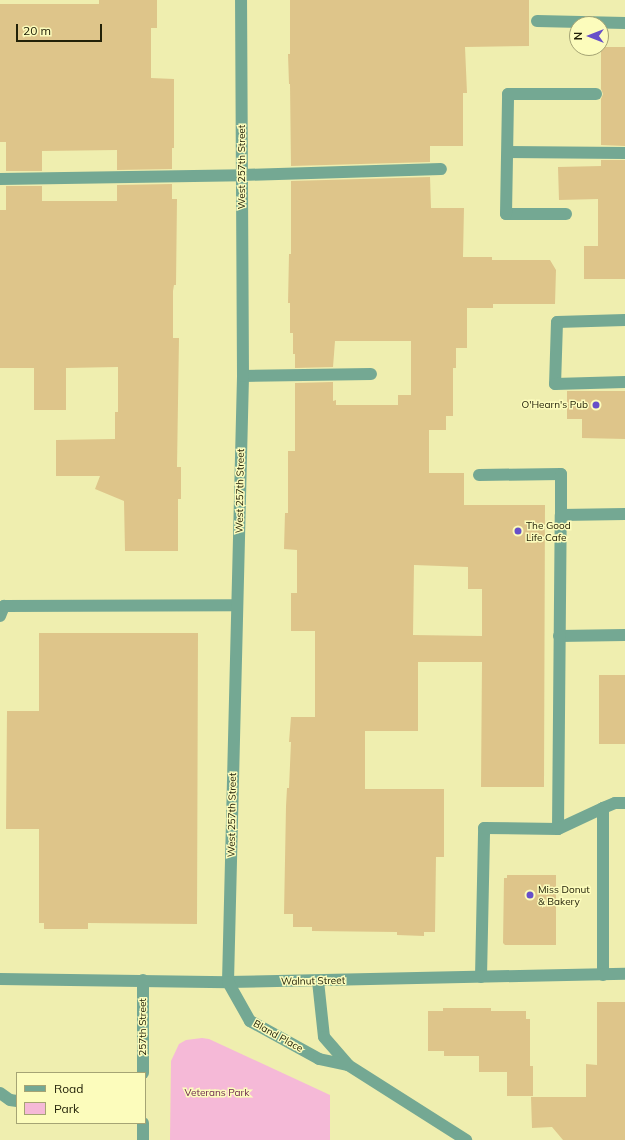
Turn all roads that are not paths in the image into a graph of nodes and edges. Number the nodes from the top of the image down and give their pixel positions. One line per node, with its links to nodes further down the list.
1 (241, 0): 8 (street, West 257th Street)
2 (537, 21): 3 (street)
3 (625, 23)
4 (596, 94): 5 (street)
5 (508, 152): 6 (street); 10 (street)
6 (625, 153)
7 (441, 169): 8 (street)
8 (242, 175): 9 (street); 13 (street, West 257th Street)
9 (0, 179)
10 (566, 214)
11 (625, 320): 14 (street)
12 (371, 374): 13 (street)
13 (243, 376): 18 (street, West 257th Street)
14 (625, 382)
15 (479, 475): 16 (street)
16 (561, 514): 17 (street); 21 (street)
17 (625, 514)
18 (237, 605): 19 (street); 31 (street, West 257th Street)
19 (0, 616)
20 (625, 635): 21 (street)
21 (559, 636): 24 (street)
22 (625, 803): 23 (street)
23 (603, 808): 24 (street); 26 (street)
24 (558, 829): 27 (street)
25 (625, 974): 26 (street, Walnut Street)
26 (603, 975): 27 (street, Walnut Street)
27 (481, 977): 30 (street, Walnut Street)
28 (0, 979): 29 (street, Walnut Street)
29 (143, 980): 31 (street, Walnut Street); 33 (street, 257th Street)
30 (318, 981): 31 (street, Walnut Street); 32 (street, Bland Place)
31 (228, 982): 32 (street, Bland Place)
32 (348, 1065): 38 (street, Bland Place)
33 (142, 1072)
34 (0, 1093): 35 (street)
35 (16, 1101)
36 (142, 1124): 37 (street)
37 (142, 1140)
38 (466, 1140)

